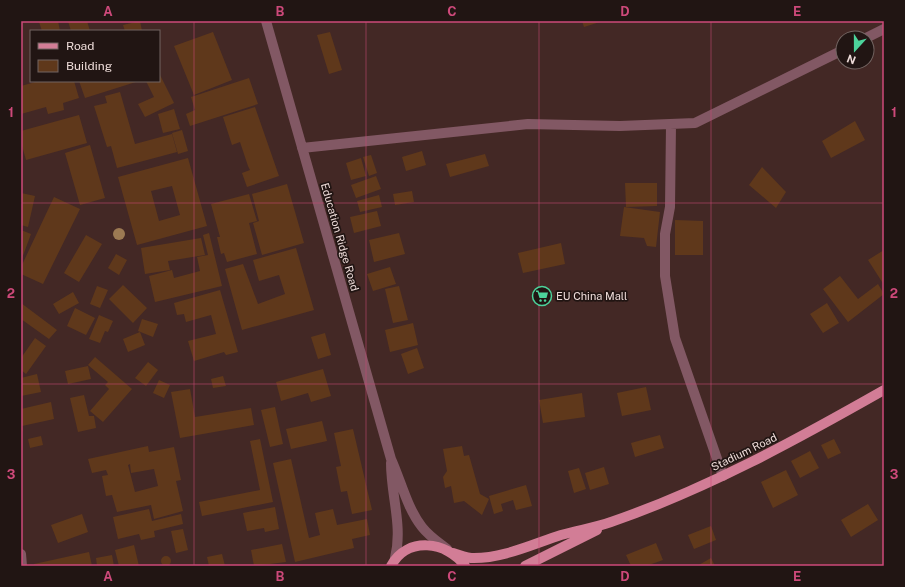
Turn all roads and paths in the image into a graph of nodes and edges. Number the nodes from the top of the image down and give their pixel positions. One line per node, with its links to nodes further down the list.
1 (266, 21): 6 (street, Education Ridge Road)
2 (884, 29): 3 (street)
3 (875, 34)
4 (835, 54): 5 (street)
5 (671, 125): 6 (street); 9 (street)
6 (302, 148): 8 (street, Education Ridge Road)
7 (884, 390): 9 (main road, Stadium Road)
8 (391, 459): 11 (street, Education Ridge Road); 13 (street, Education Ridge Road)
9 (723, 476): 10 (main road, Stadium Road)
10 (609, 523): 11 (main road, Stadium Road); 16 (main road, Stadium Road)
11 (450, 551): 13 (main road, Stadium Road); 15 (main road)
12 (21, 554): 14 (street)
13 (393, 562)
14 (22, 566)
15 (465, 566)
16 (525, 566)

